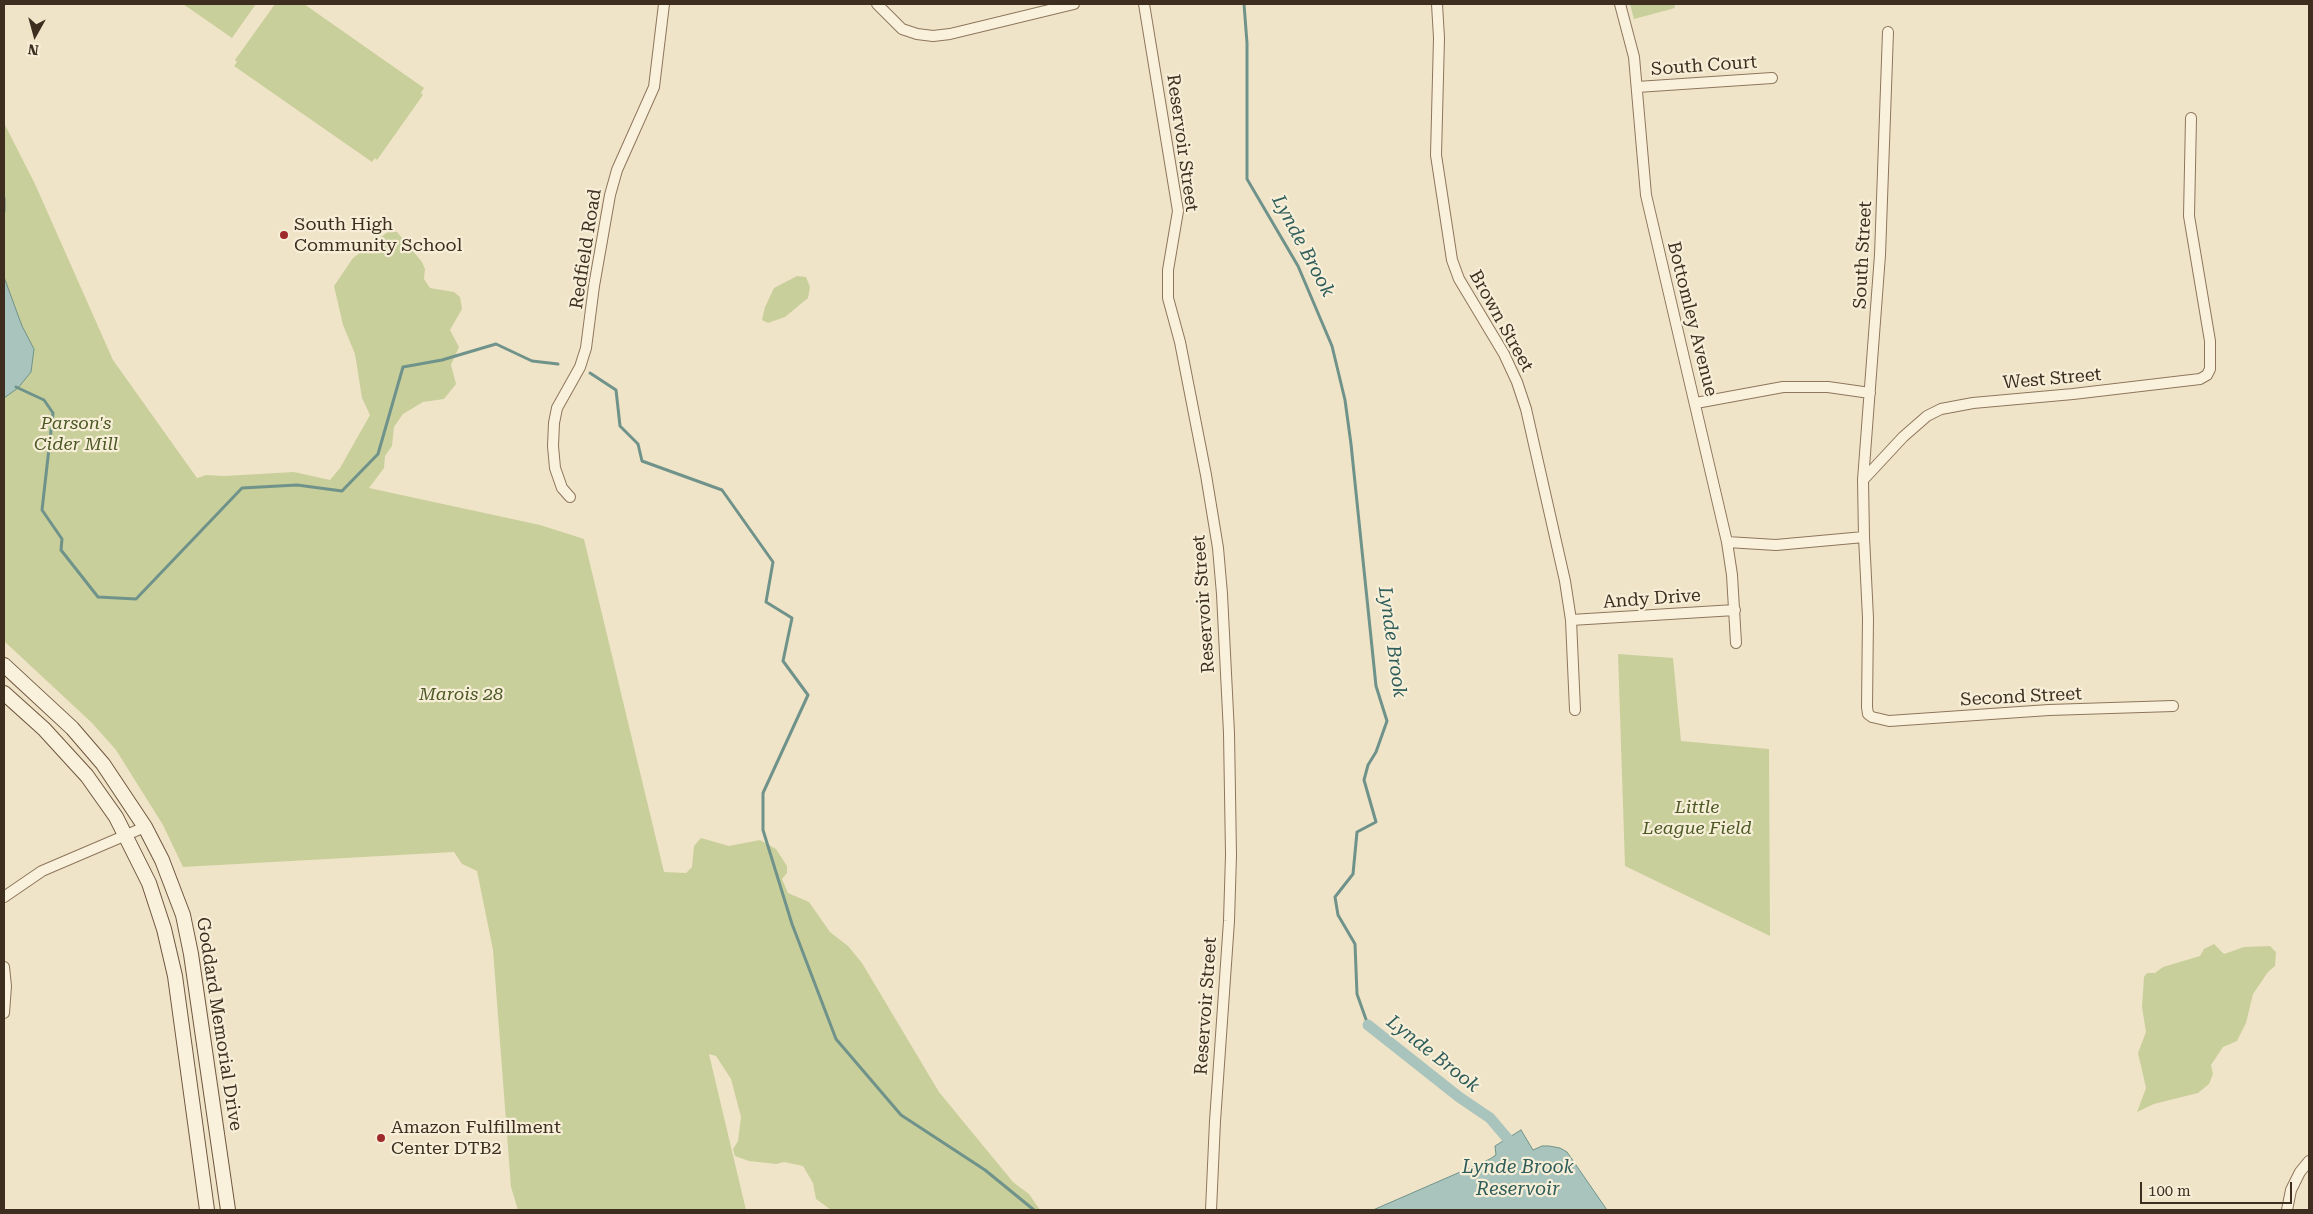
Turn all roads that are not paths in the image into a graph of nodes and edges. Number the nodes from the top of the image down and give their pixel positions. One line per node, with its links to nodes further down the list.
1 (664, 4): 14 (street, Redfield Road)
2 (877, 4): 3 (street)
3 (1074, 4)
4 (1144, 4): 32 (street, Reservoir Street)
5 (1437, 4): 18 (street, Brown Street)
6 (1620, 4): 9 (street, Bottomley Avenue)
7 (1888, 32): 11 (street, South Street)
8 (1772, 78): 9 (street, South Court)
9 (1637, 87): 12 (street, Bottomley Avenue)
10 (2191, 118): 13 (street, West Street)
11 (1870, 393): 12 (street); 13 (street, South Street)
12 (1696, 403): 16 (street, Bottomley Avenue)
13 (1863, 480): 15 (street)
14 (570, 497)
15 (1864, 537): 16 (street); 22 (street, Second Street)
16 (1727, 542): 17 (street, Bottomley Avenue)
17 (1735, 610): 18 (street, Andy Drive); 19 (street, Bottomley Avenue)
18 (1571, 620): 23 (street, Brown Street)
19 (1736, 642)
20 (4, 665): 24 (main road, Goddard Memorial Drive)
21 (4, 693): 25 (main road, Goddard Memorial Drive)
22 (2173, 706)
23 (1575, 710)
24 (145, 828): 25 (street); 31 (main road, Goddard Memorial Drive)
25 (126, 836): 26 (street); 30 (main road, Goddard Memorial Drive)
26 (4, 897)
27 (4, 967): 28 (street)
28 (4, 1012)
29 (2309, 1161): 33 (street)
30 (207, 1210)
31 (228, 1210)
32 (1211, 1210)
33 (2287, 1210)

